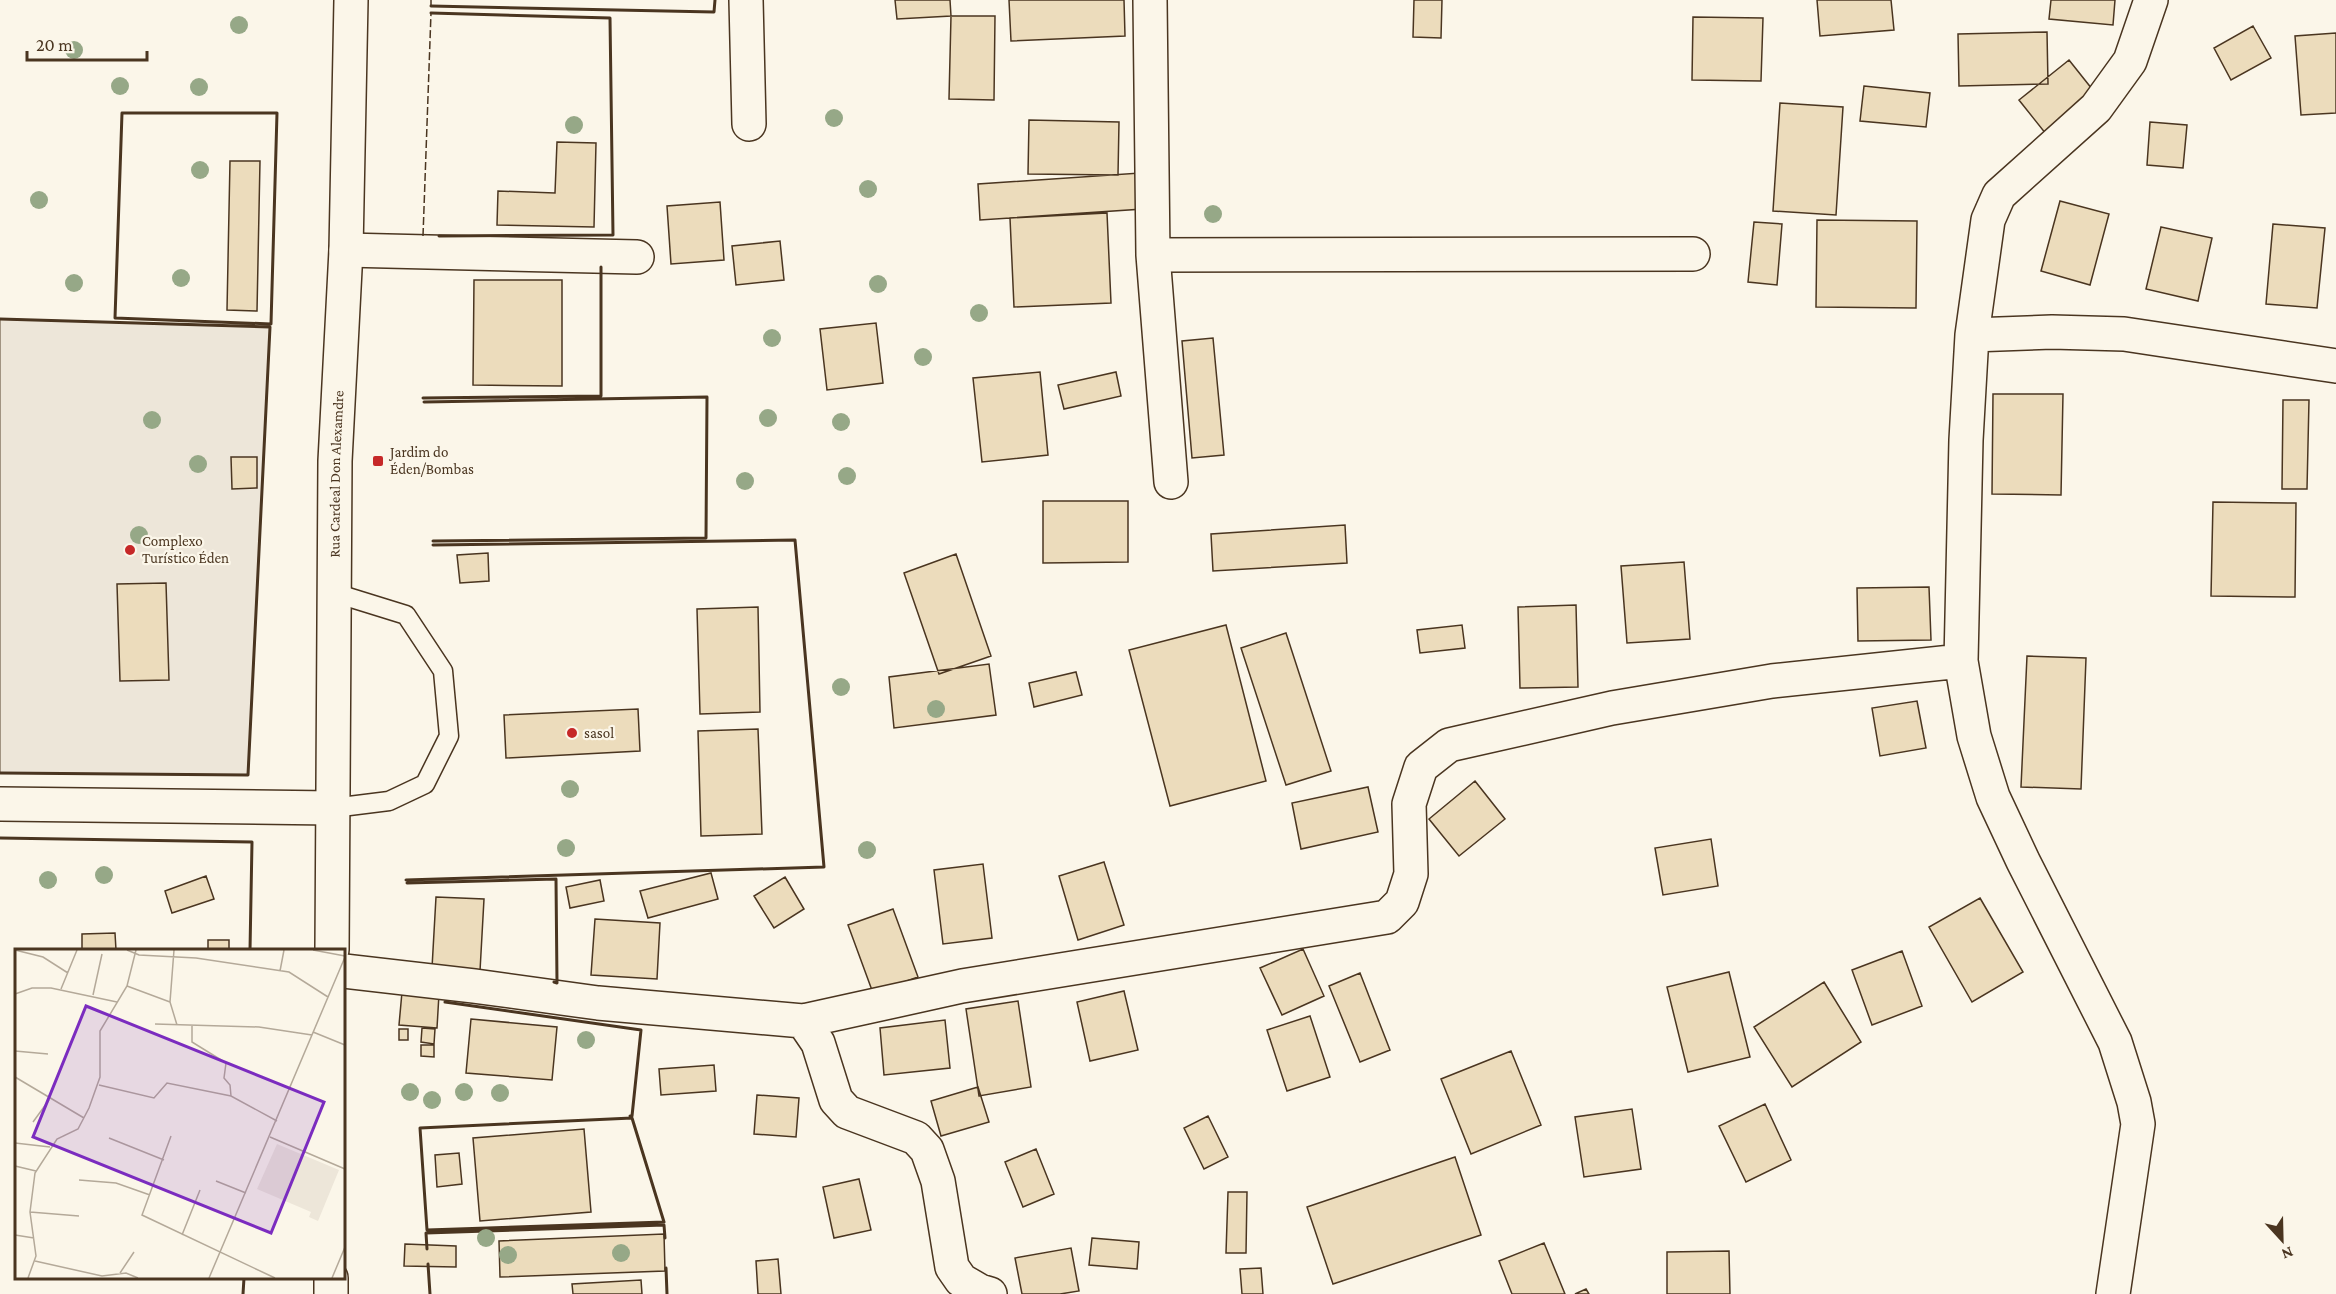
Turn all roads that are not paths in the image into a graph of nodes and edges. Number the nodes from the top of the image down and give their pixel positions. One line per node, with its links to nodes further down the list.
1 (351, 0): 6 (street, Rua Cardeal Don Alexamdre)
2 (746, 0): 5 (street)
3 (1150, 0): 8 (street)
4 (2151, 0): 10 (street)
5 (749, 124)
6 (346, 249): 9 (street); 13 (street, Rua Cardeal Don Alexamdre)
7 (1693, 254): 8 (street)
8 (1153, 255): 12 (street)
9 (637, 257)
10 (1972, 335): 11 (street); 14 (street)
11 (2334, 356)
12 (1171, 482)
13 (335, 593): 16 (street, Rua Cardeal Don Alexamdre); 16 (lane)
14 (1960, 661): 19 (street); 21 (street)
15 (0, 804): 16 (street)
16 (333, 808): 17 (street, Rua Cardeal Don Alexamdre)
17 (332, 949)
18 (345, 971): 19 (street)
19 (803, 1021): 20 (street)
20 (990, 1294)
21 (2114, 1294)

